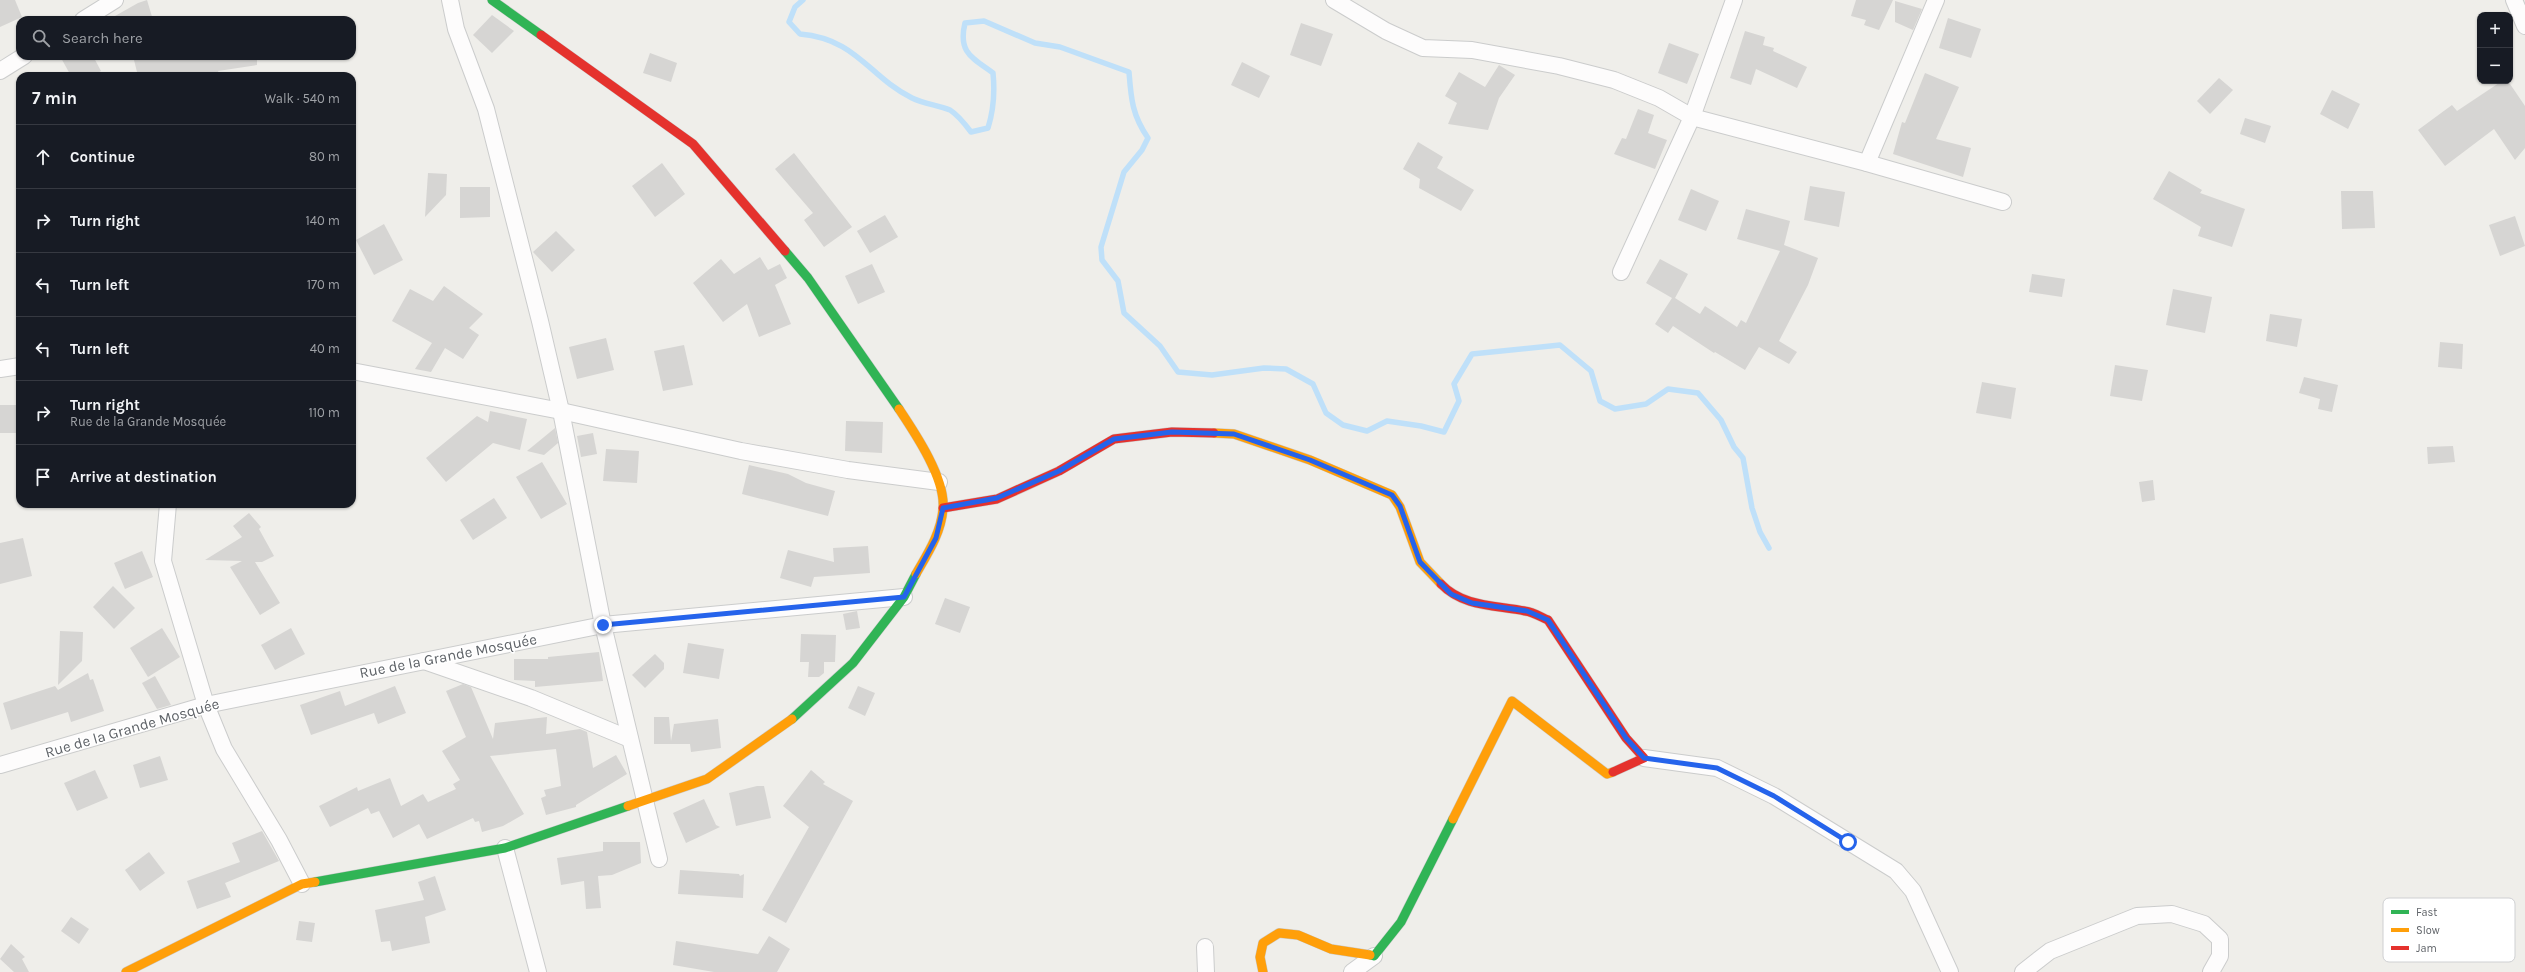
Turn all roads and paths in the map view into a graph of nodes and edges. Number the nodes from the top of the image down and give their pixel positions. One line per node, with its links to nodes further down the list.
1 (115, 0): 8 (street)
2 (450, 0): 19 (street)
3 (492, 0): 20 (street)
4 (1334, 0): 12 (street)
5 (1734, 0): 12 (street)
6 (1936, 0): 13 (street)
7 (2514, 0): 9 (street)
8 (89, 16)
9 (2525, 26)
10 (18, 60): 11 (street)
11 (0, 71)
12 (1692, 117): 13 (street); 15 (street)
13 (1867, 162): 14 (street)
14 (2003, 202)
15 (1621, 272)
16 (16, 366): 17 (street)
17 (0, 368)
18 (356, 371): 19 (street)
19 (561, 411): 20 (street); 24 (street)
20 (939, 482): 22 (street)
21 (168, 508): 26 (street)
22 (943, 508): 23 (street); 28 (street)
23 (904, 597): 24 (street, Rue de la Grande Mosquée); 30 (street)
24 (603, 625): 25 (street, Rue de la Grande Mosquée); 27 (street)
25 (422, 660): 26 (street, Rue de la Grande Mosquée); 27 (street)
26 (206, 706): 29 (street, Rue de la Grande Mosquée); 33 (street)
27 (630, 739): 30 (street)
28 (1644, 758): 35 (street); 41 (street)
29 (0, 765)
30 (644, 799): 31 (street); 32 (street)
31 (505, 848): 33 (street); 37 (street)
32 (658, 859)
33 (302, 884): 36 (street)
34 (1205, 947): 38 (street)
35 (1374, 956): 39 (street); 40 (street)
36 (126, 972)
37 (538, 972)
38 (1206, 972)
39 (1263, 972)
40 (1352, 972)
41 (1950, 972)
42 (2023, 972): 43 (street)
43 (2212, 972)

